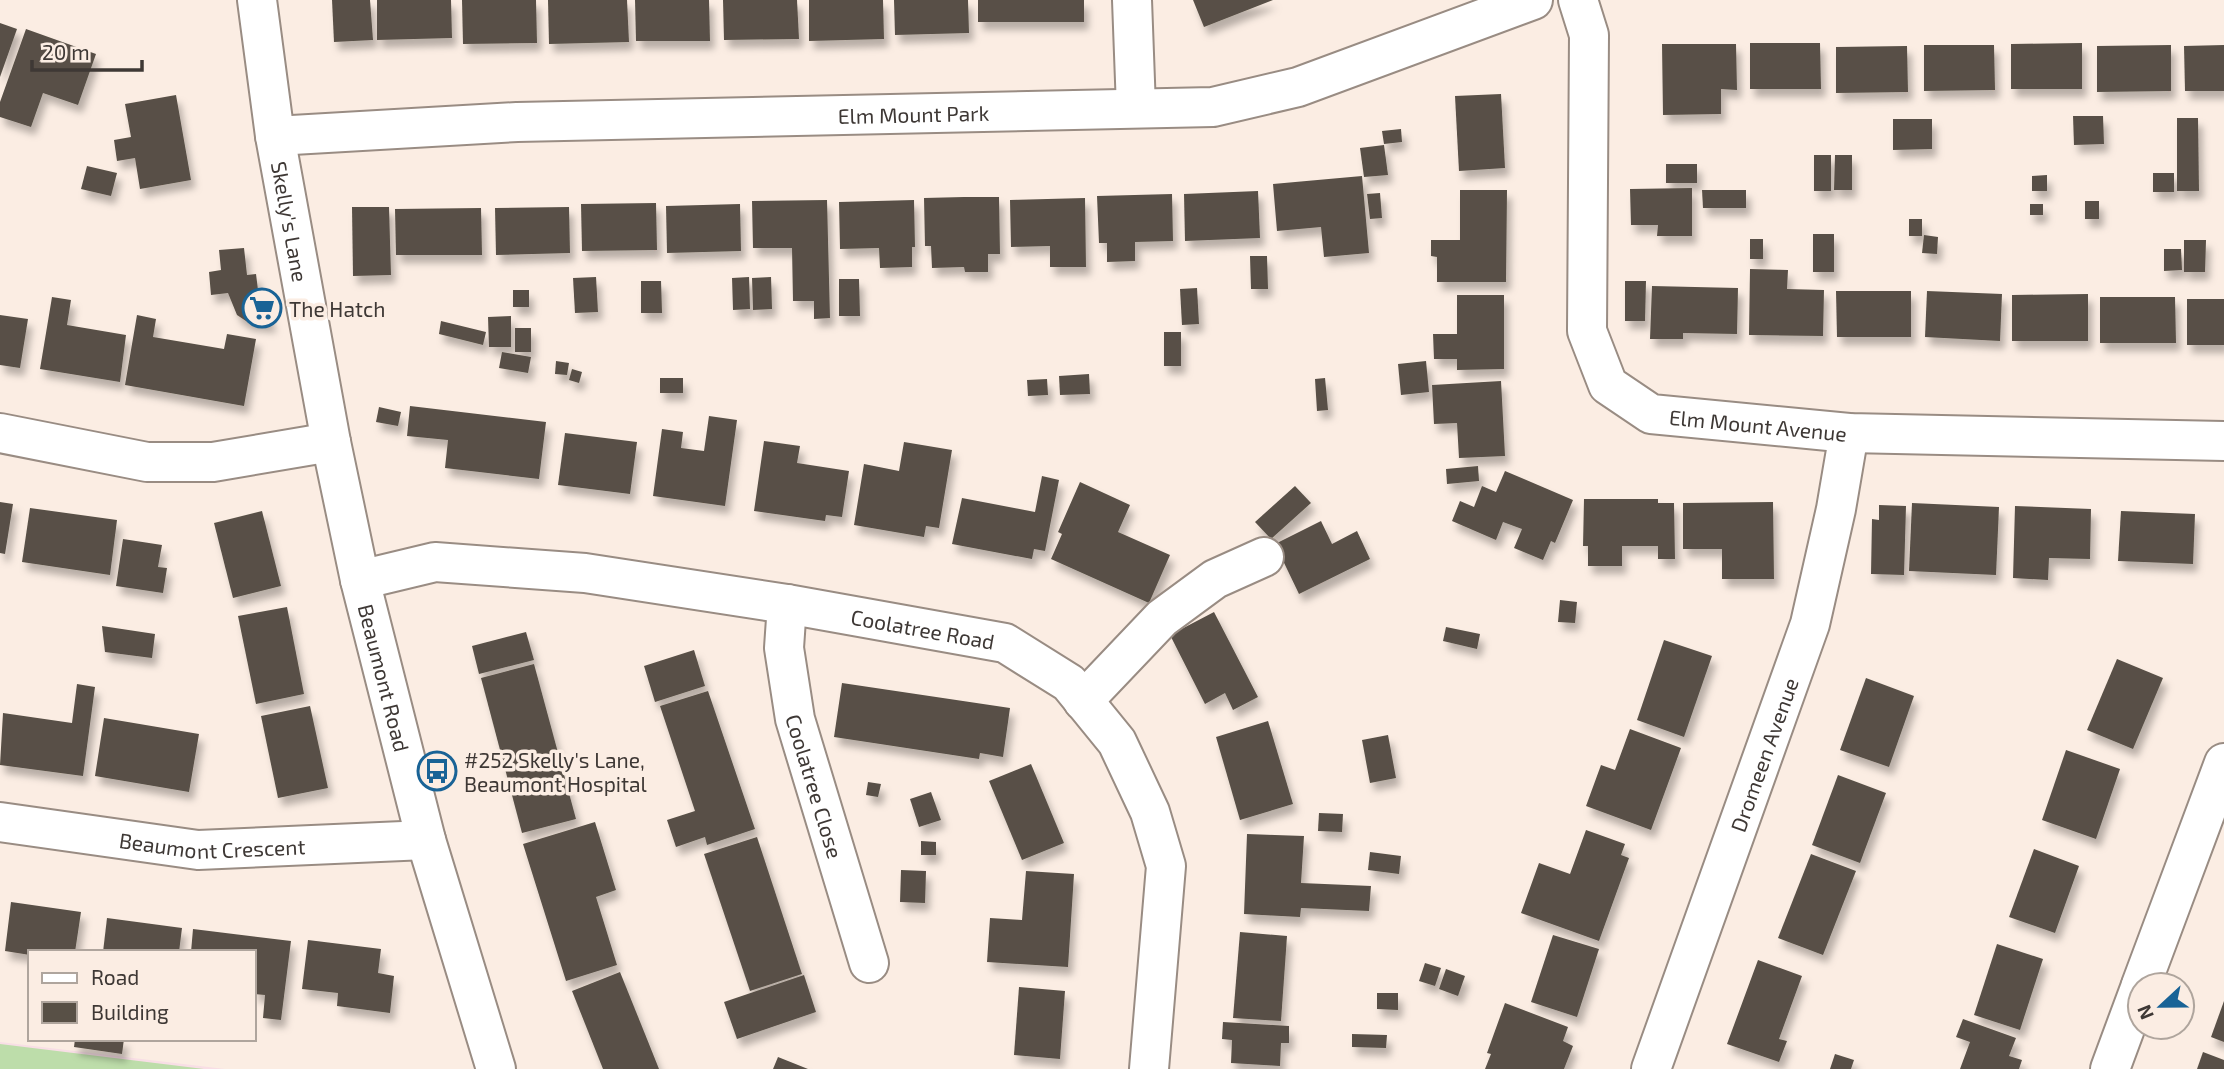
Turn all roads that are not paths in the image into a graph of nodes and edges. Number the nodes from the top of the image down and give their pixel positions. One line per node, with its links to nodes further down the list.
1 (257, 0): 6 (street, Skelly's Lane)
2 (1132, 0): 5 (street)
3 (1533, 0): 5 (street, Elm Mount Park)
4 (1578, 0): 8 (street, Elm Mount Avenue)
5 (1136, 108): 6 (street, Elm Mount Park)
6 (275, 136): 10 (street, Skelly's Lane)
7 (0, 433): 10 (street)
8 (1849, 433): 9 (street, Elm Mount Avenue); 23 (street, Dromeen Avenue)
9 (2224, 441)
10 (331, 442): 12 (street, Beaumont Road)
11 (1264, 557): 14 (street)
12 (360, 580): 13 (street, Coolatree Road); 17 (street, Beaumont Road)
13 (787, 604): 14 (street, Coolatree Road); 18 (street, Coolatree Close)
14 (1083, 701): 22 (street, Coolatree Road)
15 (2224, 763): 19 (street)
16 (0, 822): 17 (street, Beaumont Crescent)
17 (426, 840): 21 (street, Beaumont Road)
18 (869, 963)
19 (2147, 971)
20 (2126, 1027): 24 (street)
21 (496, 1069)
22 (1149, 1069)
23 (1651, 1069)
24 (2110, 1069)

